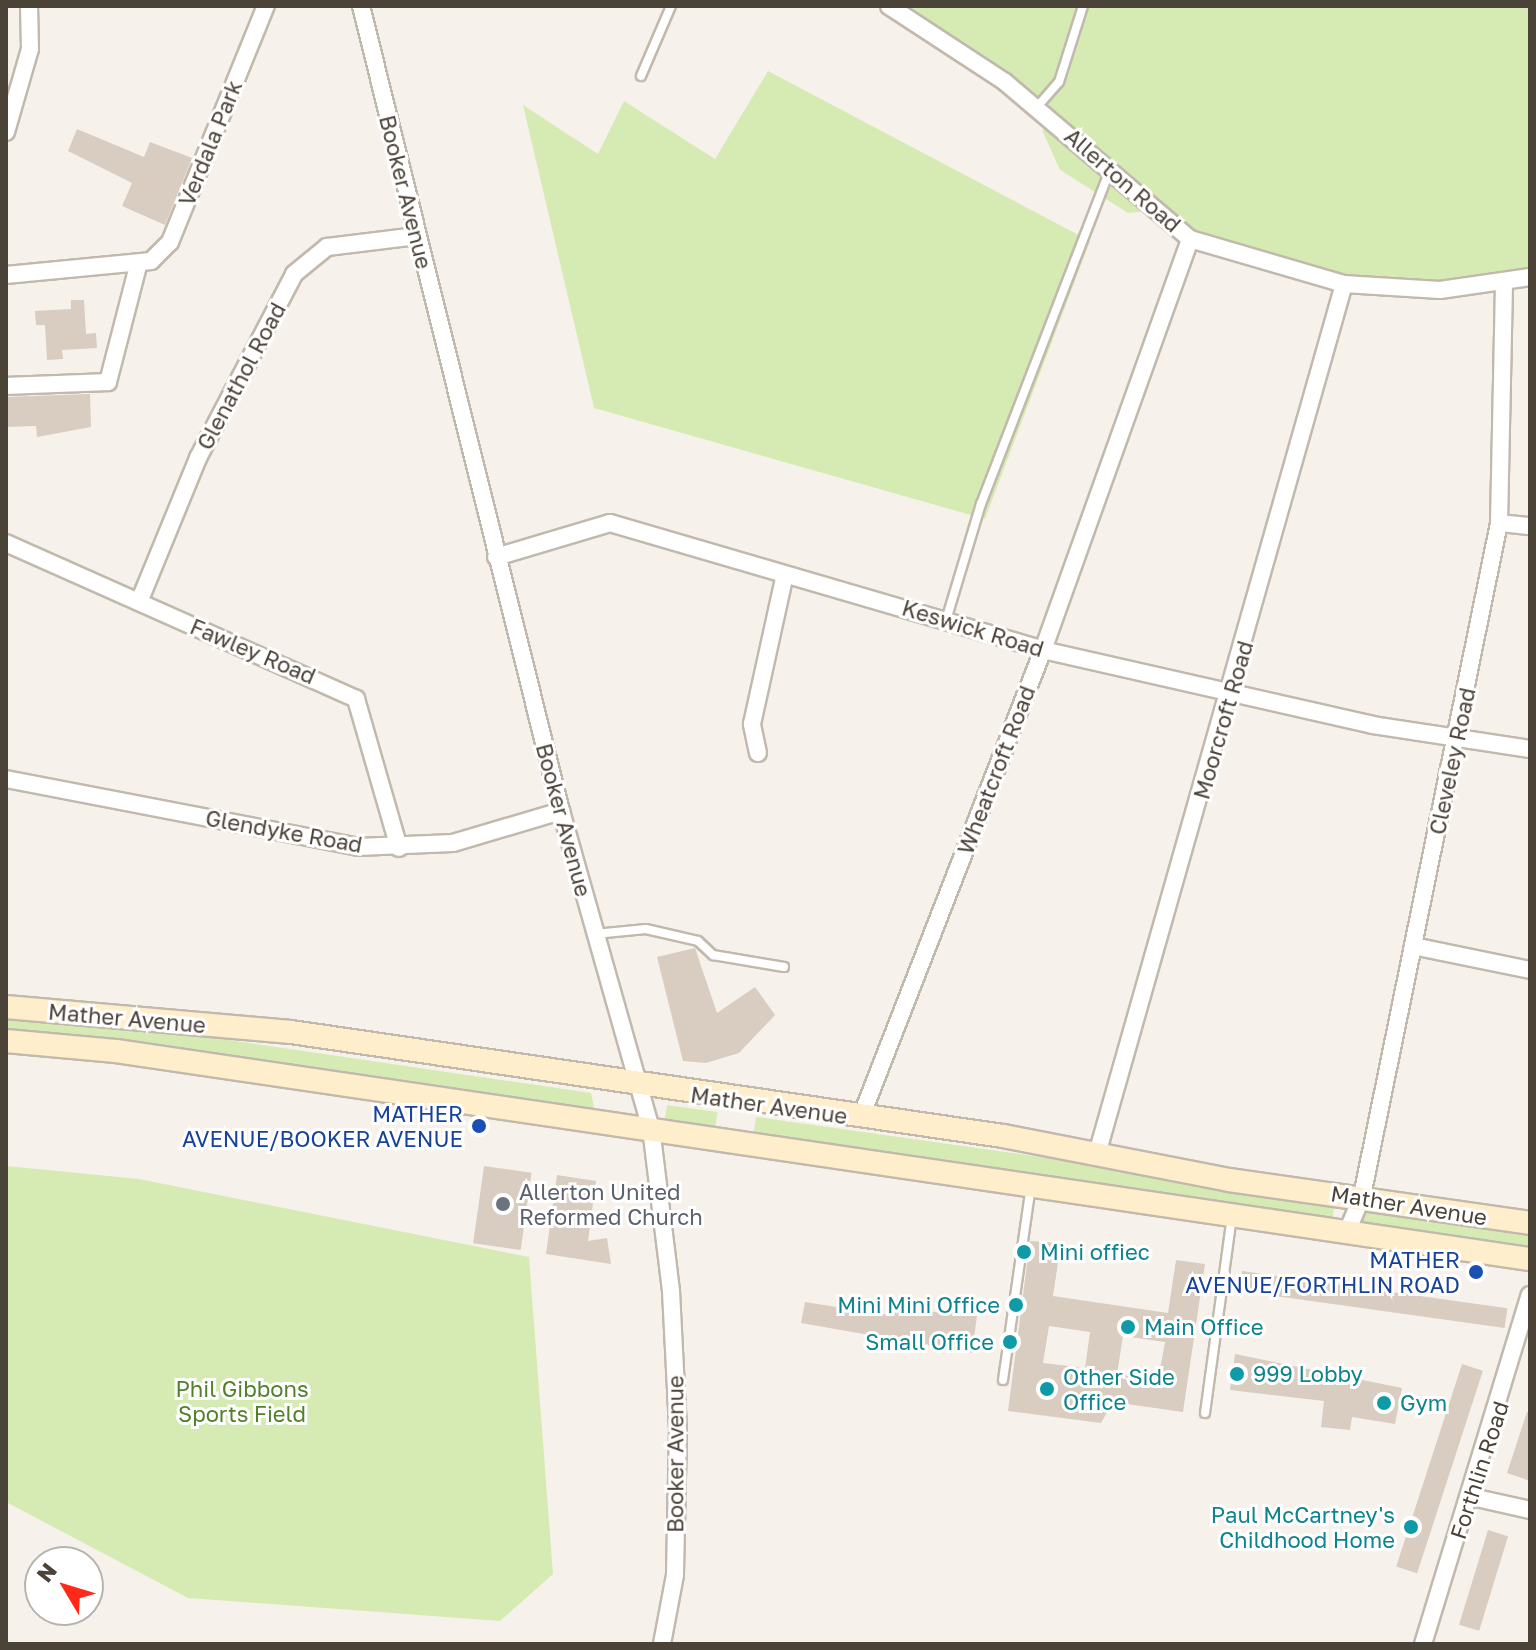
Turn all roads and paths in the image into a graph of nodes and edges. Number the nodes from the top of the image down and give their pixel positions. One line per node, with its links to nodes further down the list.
1 (29, 6): 9 (street)
2 (266, 6): 13 (street, Verdala Park)
3 (361, 6): 11 (street, Booker Avenue)
4 (671, 6): 7 (lane)
5 (889, 6): 8 (street, Allerton Road)
6 (1083, 6): 8 (lane)
7 (641, 76)
8 (1037, 107): 10 (street, Allerton Road)
9 (6, 132)
10 (1111, 167): 12 (street, Allerton Road); 25 (lane)
11 (417, 236): 22 (street, Booker Avenue); 24 (street, Glenathol Road)
12 (1190, 239): 17 (street, Allerton Road); 26 (street, Wheatcroft Road)
13 (138, 266): 14 (street); 18 (street)
14 (6, 275)
15 (1530, 277): 16 (street, Allerton Road)
16 (1504, 282): 17 (street, Allerton Road); 19 (street, Cleveley Road)
17 (1344, 284): 27 (street, Moorcroft Road)
18 (6, 386)
19 (1499, 523): 20 (street); 28 (street, Cleveley Road)
20 (1530, 526)
21 (6, 543): 24 (street, Fawley Road)
22 (496, 557): 23 (street, Keswick Road); 32 (street, Booker Avenue)
23 (784, 578): 25 (street, Keswick Road); 30 (street)
24 (139, 602): 33 (street, Fawley Road)
25 (947, 617): 26 (street, Keswick Road)
26 (1043, 650): 27 (street, Keswick Road); 41 (street, Wheatcroft Road)
27 (1231, 692): 28 (street, Keswick Road); 43 (street, Moorcroft Road)
28 (1458, 735): 29 (street, Keswick Road); 35 (street, Cleveley Road)
29 (1530, 749)
30 (758, 753)
31 (6, 779): 33 (street, Glendyke Road)
32 (561, 811): 33 (street, Glendyke Road); 34 (street, Booker Avenue)
33 (399, 848)
34 (594, 934): 36 (lane); 40 (street, Booker Avenue)
35 (1413, 946): 37 (street); 45 (street, Cleveley Road)
36 (784, 967)
37 (1530, 970)
38 (6, 1007): 40 (main road, Mather Avenue)
39 (6, 1041): 42 (main road, Mather Avenue)
40 (635, 1086): 41 (main road, Mather Avenue); 42 (street, Booker Avenue)
41 (861, 1117): 43 (main road, Mather Avenue)
42 (651, 1128): 44 (main road, Mather Avenue); 55 (street, Booker Avenue)
43 (1097, 1154): 45 (main road, Mather Avenue)
44 (1031, 1183): 46 (main road, Mather Avenue); 51 (lane)
45 (1362, 1196): 47 (main road, Mather Avenue); 48 (street, Cleveley Road)
46 (1232, 1215): 48 (main road, Mather Avenue); 52 (lane)
47 (1530, 1223)
48 (1347, 1232): 49 (main road, Mather Avenue)
49 (1530, 1259)
50 (1530, 1295): 53 (street, Forthlin Road)
51 (1003, 1380)
52 (1205, 1413)
53 (1472, 1497): 54 (street); 56 (street, Forthlin Road)
54 (1530, 1510)
55 (662, 1644)
56 (1423, 1644)

